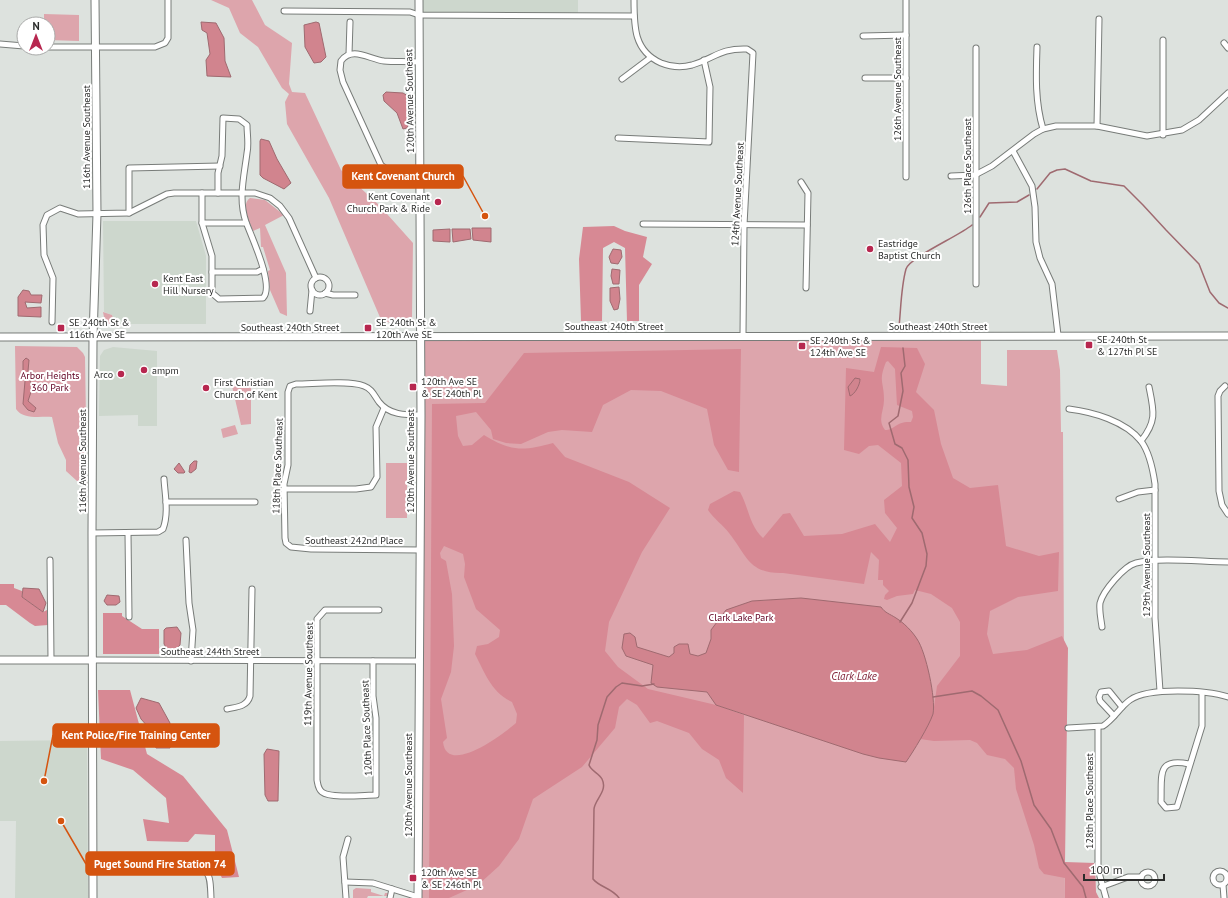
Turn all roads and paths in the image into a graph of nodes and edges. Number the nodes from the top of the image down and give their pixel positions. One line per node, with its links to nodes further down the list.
1 (95, 0): 18 (main road, 116th Avenue Southeast)
2 (168, 0): 18 (street)
3 (419, 0): 7 (main road, 120th Avenue Southeast)
4 (634, 0): 8 (street)
5 (906, 0): 11 (street, 126th Avenue Southeast)
6 (284, 12): 7 (street)
7 (419, 15): 8 (street); 23 (main road, 120th Avenue Southeast)
8 (634, 16): 21 (street)
9 (1099, 19): 28 (street)
10 (350, 22): 20 (street)
11 (906, 35): 12 (street); 25 (street, 126th Avenue Southeast)
12 (863, 36)
13 (1163, 40): 30 (street)
14 (0, 44): 15 (street)
15 (16, 45)
16 (56, 47): 18 (street)
17 (1036, 47): 29 (street)
18 (95, 48): 43 (main road, 116th Avenue Southeast)
19 (976, 48): 35 (street, 126th Place Southeast)
20 (349, 54): 23 (street); 34 (street)
21 (650, 58): 22 (street); 26 (street)
22 (704, 60): 31 (street); 47 (street, 124th Avenue Southeast)
23 (418, 62): 34 (main road, 120th Avenue Southeast)
24 (865, 78): 25 (street)
25 (906, 78): 37 (street, 126th Avenue Southeast)
26 (622, 79)
27 (1228, 94): 30 (street)
28 (1097, 126): 29 (street); 30 (street)
29 (1043, 129): 32 (street)
30 (1163, 135)
31 (618, 138)
32 (1013, 151): 35 (street); 59 (street)
33 (220, 166): 40 (street); 41 (street); 42 (street)
34 (420, 172): 60 (main road, 120th Avenue Southeast)
35 (975, 175): 36 (street); 52 (street, 126th Place Southeast)
36 (951, 176)
37 (906, 177)
38 (801, 182): 48 (street)
39 (202, 193): 40 (street); 42 (street); 44 (street)
40 (218, 193): 41 (street)
41 (242, 193): 45 (street); 51 (street)
42 (129, 213): 43 (street)
43 (97, 214): 58 (street); 64 (main road, 116th Avenue Southeast)
44 (202, 223): 45 (street); 50 (street)
45 (246, 223): 49 (street)
46 (643, 224): 47 (street)
47 (744, 225): 48 (street); 61 (street, 124th Avenue Southeast)
48 (807, 225): 53 (street)
49 (263, 270): 50 (street); 50 (street)
50 (212, 272)
51 (316, 278): 54 (street); 55 (street)
52 (976, 284)
53 (806, 288)
54 (312, 290): 55 (street); 57 (street)
55 (325, 293): 56 (street)
56 (355, 295)
57 (310, 312)
58 (52, 322)
59 (1058, 335): 61 (main road, Southeast 240th Street); 62 (main road, Southeast 240th Street)
60 (421, 336): 61 (main road, Southeast 240th Street); 64 (main road, Southeast 240th Street); 69 (main road, 120th Avenue Southeast)
61 (743, 336)
62 (1228, 336)
63 (0, 337): 64 (main road, Southeast 240th Street)
64 (93, 338): 78 (main road, 116th Avenue Southeast)
65 (1225, 386): 77 (street)
66 (1149, 387): 70 (street)
67 (384, 408): 69 (street); 72 (street); 72 (street, 118th Place Southeast)
68 (1069, 409): 70 (street)
69 (421, 415): 82 (main road, 120th Avenue Southeast)
70 (1141, 441): 73 (street, 129th Avenue Southeast)
71 (164, 479): 75 (street)
72 (284, 489): 81 (street, 118th Place Southeast)
73 (1155, 490): 74 (street); 84 (street, 129th Avenue Southeast)
74 (1119, 499)
75 (166, 502): 76 (street); 79 (street)
76 (255, 502)
77 (1228, 514)
78 (92, 533): 79 (street); 92 (main road, 116th Avenue Southeast)
79 (128, 534): 88 (street)
80 (186, 540): 93 (street)
81 (289, 546): 82 (street, Southeast 242nd Place)
82 (420, 550): 97 (main road, 120th Avenue Southeast)
83 (50, 560): 91 (street)
84 (1155, 562): 85 (street); 89 (street); 98 (street, 129th Avenue Southeast)
85 (1228, 562)
86 (252, 589): 94 (street)
87 (379, 610): 95 (street, 119th Avenue Southeast)
88 (129, 617)
89 (1102, 627)
90 (0, 660): 91 (main road, Southeast 244th Street)
91 (51, 660): 92 (main road, Southeast 244th Street)
92 (93, 660): 93 (street, Southeast 244th Street); 115 (main road, 116th Avenue Southeast)
93 (191, 661): 94 (street, Southeast 244th Street)
94 (251, 661): 95 (street, Southeast 244th Street); 102 (street)
95 (316, 661): 96 (street, Southeast 244th Street); 107 (street, 119th Avenue Southeast)
96 (373, 661): 97 (street, Southeast 244th Street); 107 (street, 120th Place Southeast)
97 (419, 661): 119 (main road, 120th Avenue Southeast)
98 (1160, 691): 99 (street); 101 (street)
99 (1202, 693): 100 (street); 106 (street)
100 (1228, 697)
101 (1122, 707): 103 (street); 103 (street)
102 (227, 708)
103 (1114, 716): 104 (street)
104 (1098, 727): 105 (street); 113 (street, 128th Place Southeast)
105 (1068, 728)
106 (1189, 764): 106 (street)
107 (376, 795)
108 (348, 839): 111 (street)
109 (180, 869): 116 (street)
110 (1141, 877): 113 (street)
111 (345, 882): 114 (street); 117 (street)
112 (1223, 885): 121 (street)
113 (1101, 887): 120 (street, 128th Place Southeast)
114 (392, 889): 118 (street); 119 (street)
115 (93, 898)
116 (211, 898)
117 (346, 898)
118 (390, 898)
119 (418, 898)
120 (1106, 898)
121 (1224, 898)

